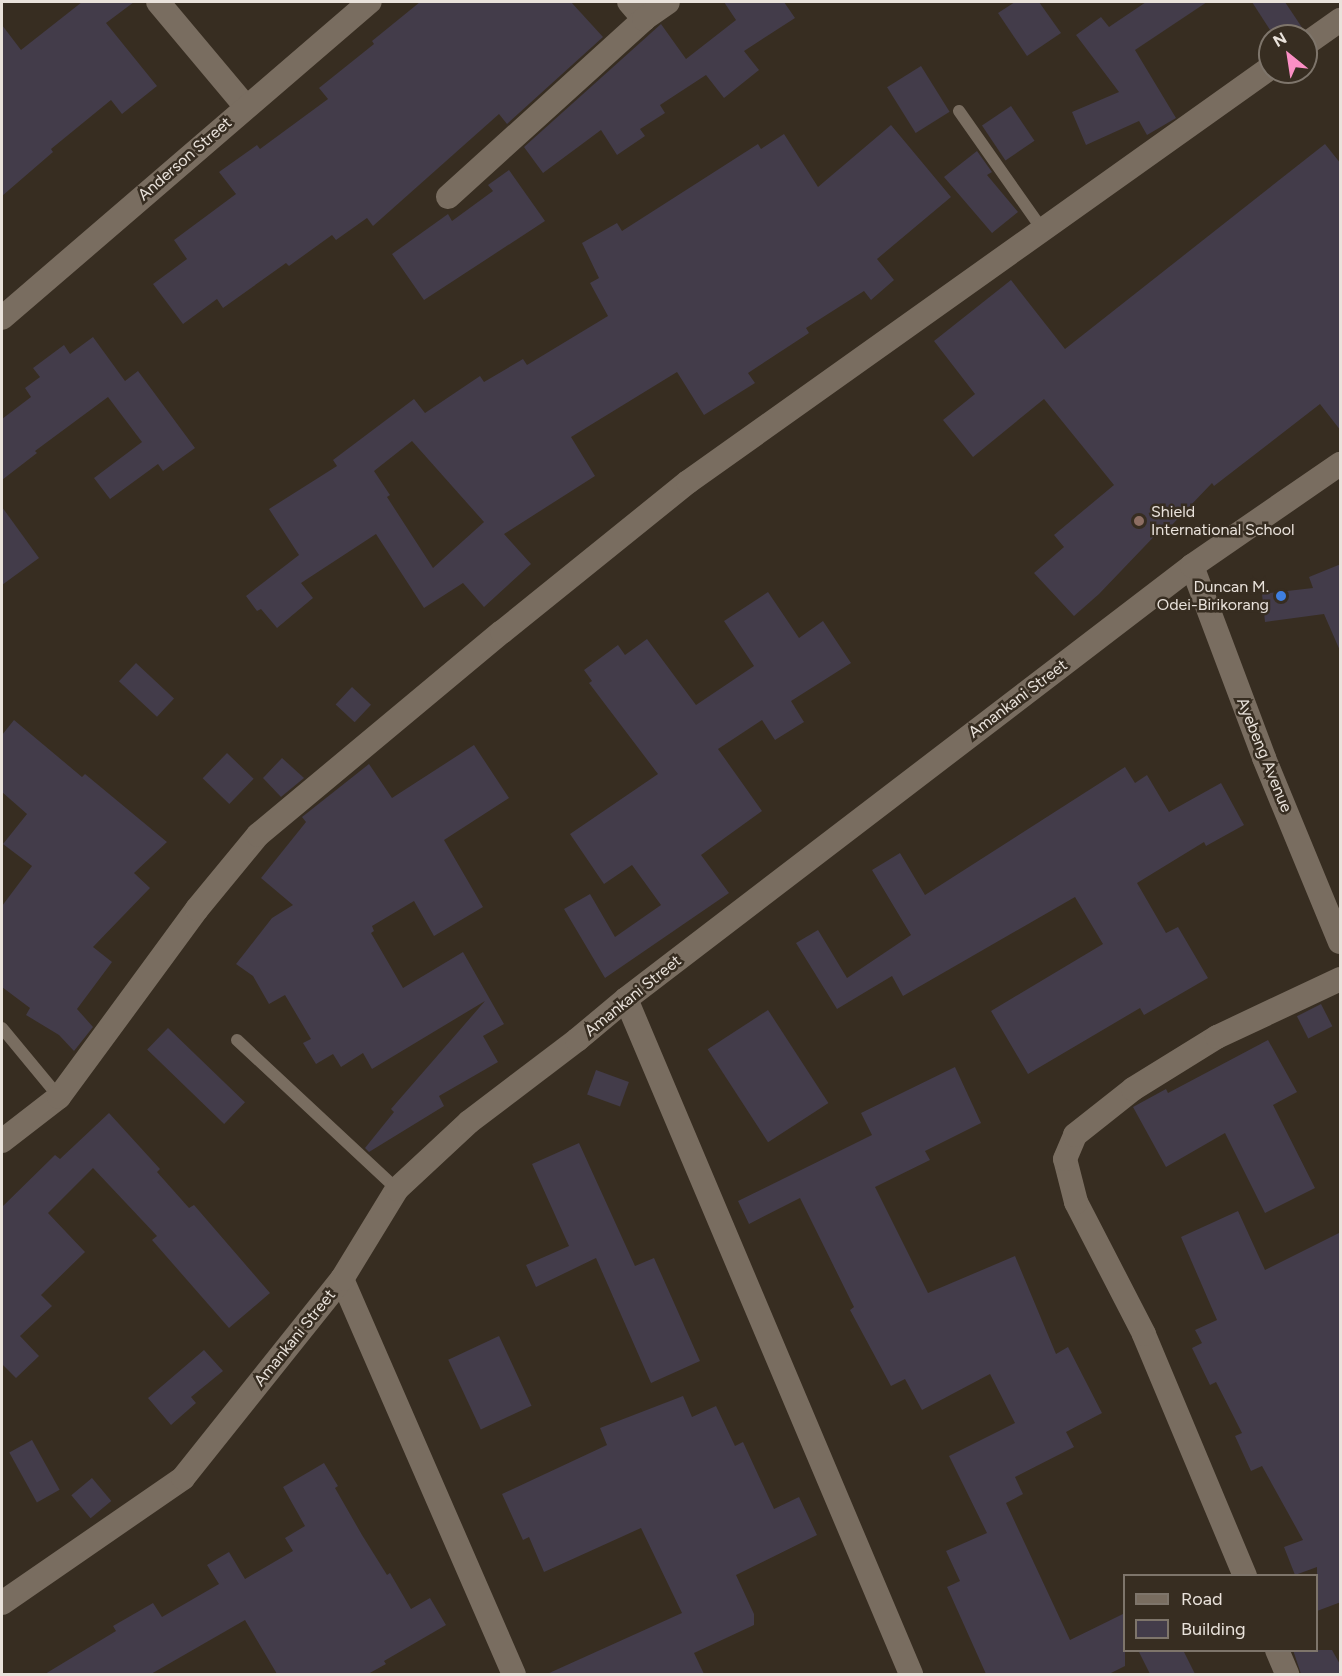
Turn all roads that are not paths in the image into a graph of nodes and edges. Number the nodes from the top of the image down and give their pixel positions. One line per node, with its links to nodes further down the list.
1 (158, 2): 8 (street)
2 (370, 2): 8 (street, Anderson Street)
3 (668, 2): 4 (street)
4 (637, 10): 10 (street)
5 (1341, 20): 6 (street)
6 (1318, 36)
7 (1258, 76): 11 (street)
8 (246, 107): 12 (street, Anderson Street)
9 (959, 111): 11 (lane)
10 (448, 196)
11 (1042, 229): 20 (street)
12 (2, 318)
13 (1341, 464): 14 (street, Amankani Street)
14 (1192, 566): 15 (street, Ayebeng Avenue); 17 (street, Amankani Street)
15 (1341, 942)
16 (1341, 979): 24 (street)
17 (626, 999): 22 (street, Amankani Street); 28 (street)
18 (2, 1028): 20 (lane)
19 (237, 1040): 22 (lane)
20 (59, 1097): 21 (street)
21 (2, 1142)
22 (398, 1189): 23 (street, Amankani Street)
23 (342, 1279): 25 (street, Amankani Street); 27 (street)
24 (1245, 1574)
25 (2, 1603)
26 (1278, 1652): 29 (street)
27 (514, 1674)
28 (911, 1674)
29 (1287, 1674)

